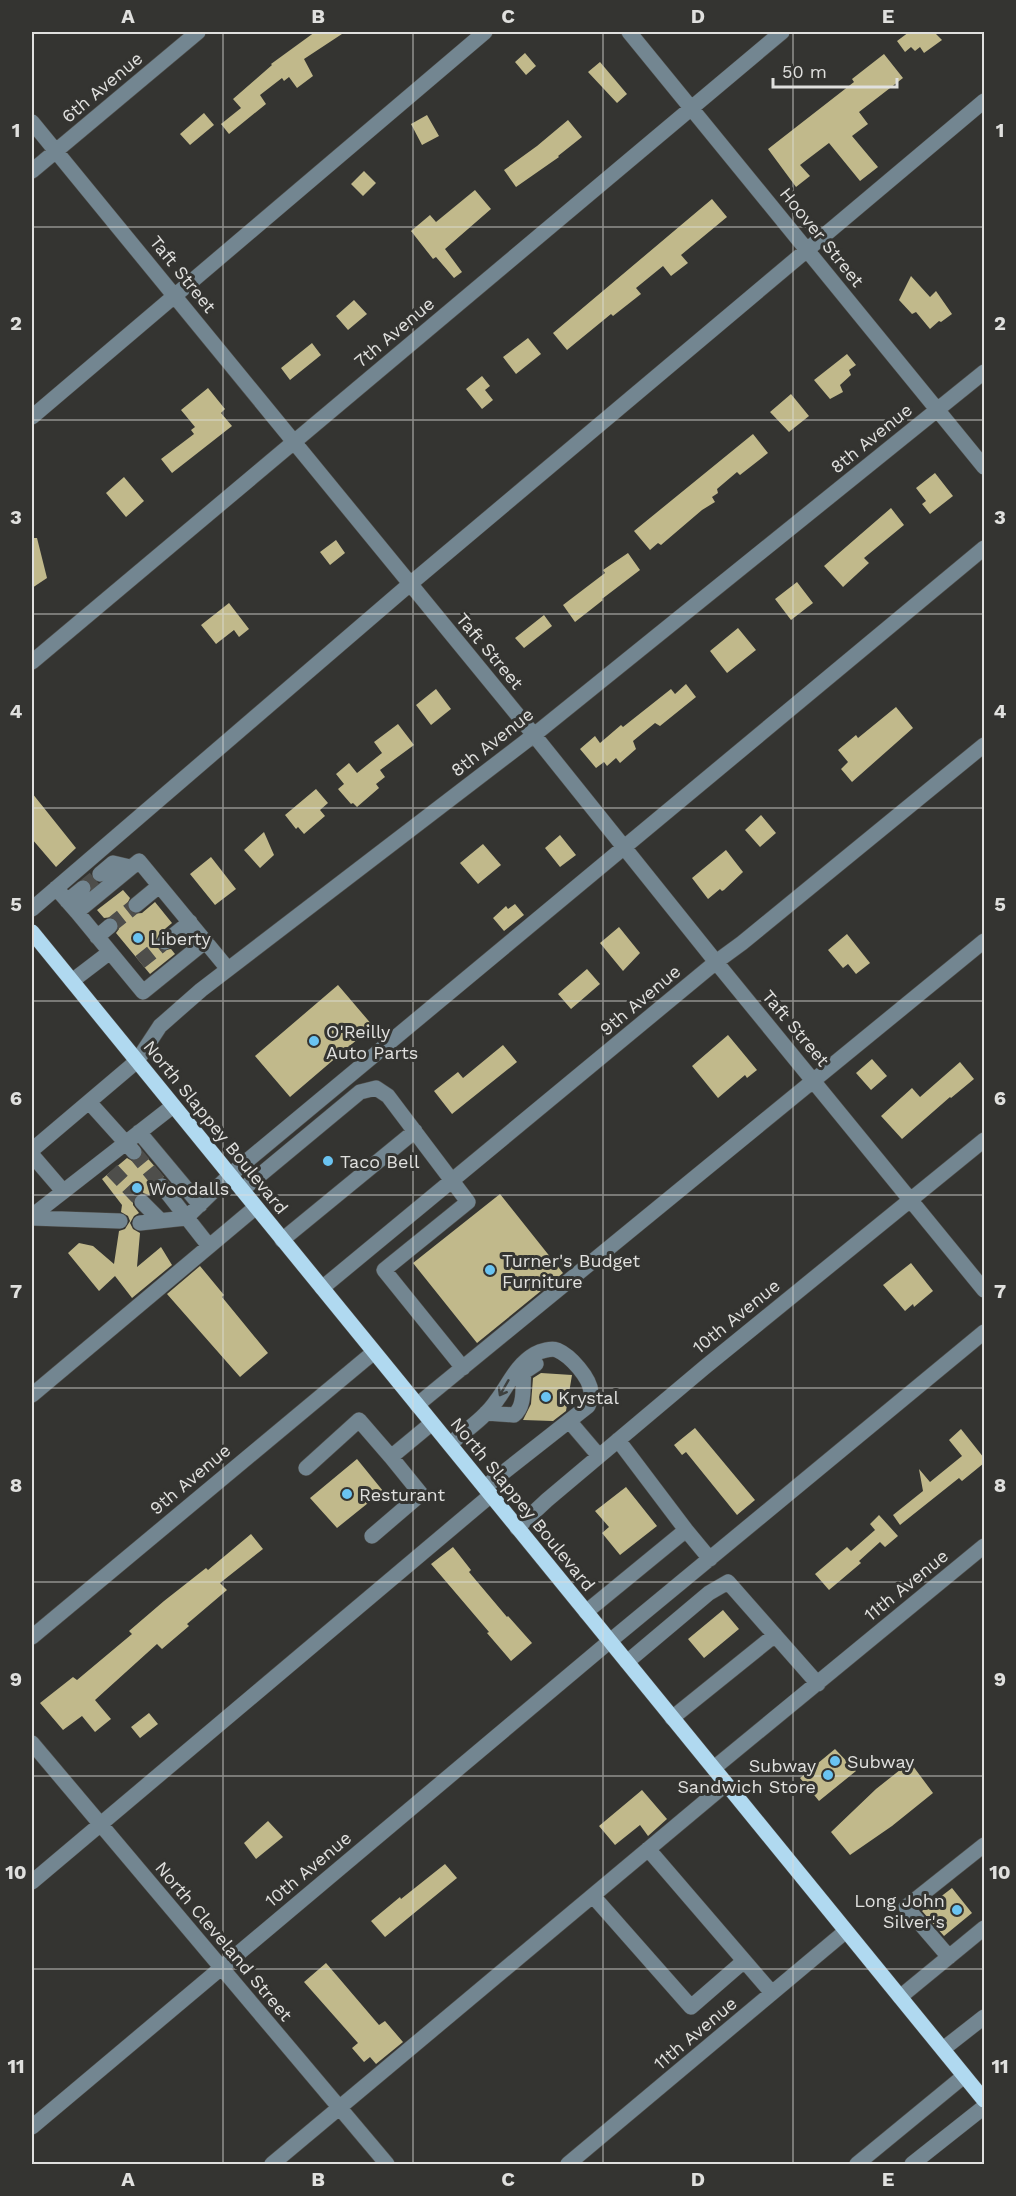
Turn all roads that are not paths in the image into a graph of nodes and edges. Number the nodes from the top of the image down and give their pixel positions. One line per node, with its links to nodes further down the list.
1 (198, 32): 8 (street, 6th Avenue)
2 (485, 32): 11 (street)
3 (629, 32): 6 (street, Hoover Street)
4 (782, 32): 6 (street, 7th Avenue)
5 (984, 101): 10 (street)
6 (690, 108): 10 (street, Hoover Street); 15 (street, 7th Avenue)
7 (32, 122): 8 (street, Taft Street)
8 (56, 151): 9 (street, 6th Avenue); 11 (street, Taft Street)
9 (32, 171)
10 (807, 250): 13 (street, Hoover Street); 18 (street)
11 (175, 295): 14 (street); 15 (street, Taft Street)
12 (984, 372): 13 (street, 8th Avenue)
13 (938, 410): 16 (street, Hoover Street); 20 (street, 8th Avenue)
14 (32, 417)
15 (295, 441): 18 (street, Taft Street); 19 (street, 7th Avenue)
16 (984, 467)
17 (984, 548): 22 (street)
18 (410, 584): 20 (street, Taft Street); 26 (street)
19 (32, 662)
20 (534, 735): 22 (street, Taft Street); 41 (street, 8th Avenue)
21 (984, 745): 40 (street, 9th Avenue)
22 (624, 847): 40 (street, Taft Street); 54 (street)
23 (130, 867): 24 (street); 25 (street); 29 (street)
24 (100, 874)
25 (159, 886): 28 (street); 31 (street)
26 (56, 888): 29 (street); 30 (street)
27 (83, 888): 29 (street)
28 (136, 905)
29 (72, 906): 34 (street)
30 (32, 909)
31 (190, 922): 35 (street); 37 (street)
32 (110, 926): 34 (street)
33 (32, 932): 43 (main road, North Slappey Boulevard)
34 (97, 937): 38 (street)
35 (206, 941): 41 (street); 42 (street)
36 (984, 941): 45 (street)
37 (165, 942)
38 (110, 952): 42 (street); 43 (street)
39 (140, 962): 42 (street)
40 (716, 962): 45 (street, Taft Street); 55 (street, 9th Avenue)
41 (228, 969): 44 (street, 8th Avenue)
42 (128, 972)
43 (72, 981): 44 (main road, North Slappey Boulevard)
44 (137, 1061): 46 (street, 8th Avenue); 47 (main road, North Slappey Boulevard)
45 (815, 1082): 59 (street, Taft Street); 75 (street)
46 (89, 1102): 51 (street); 52 (street, 8th Avenue)
47 (173, 1106): 49 (street); 54 (main road, North Slappey Boulevard)
48 (415, 1131): 55 (street); 57 (street); 68 (street)
49 (139, 1132): 51 (street); 61 (street)
50 (984, 1140): 59 (street, 10th Avenue)
51 (130, 1148): 58 (street)
52 (32, 1150)
53 (32, 1155): 58 (street)
54 (230, 1175): 57 (main road, North Slappey Boulevard); 61 (street)
55 (453, 1181): 70 (street, 9th Avenue); 75 (street)
56 (162, 1186): 64 (street)
57 (242, 1190): 62 (main road, North Slappey Boulevard)
58 (63, 1191): 63 (street)
59 (912, 1198): 71 (street, Taft Street); 81 (street, 10th Avenue)
60 (142, 1202): 66 (street)
61 (200, 1205): 64 (street)
62 (256, 1207): 68 (main road, North Slappey Boulevard); 69 (street)
63 (32, 1217): 65 (street)
64 (186, 1218): 66 (street); 69 (street)
65 (120, 1221)
66 (160, 1221): 67 (street)
67 (140, 1223)
68 (282, 1240): 70 (main road, North Slappey Boulevard)
69 (209, 1246): 76 (street)
70 (322, 1288): 73 (main road, North Slappey Boulevard)
71 (984, 1290)
72 (984, 1332): 91 (street, 10th Avenue)
73 (374, 1352): 77 (main road, North Slappey Boulevard); 94 (street, 9th Avenue)
74 (568, 1357): 78 (street, one-way to 78); 78 (street); 79 (street)
75 (463, 1368): 77 (street)
76 (32, 1395)
77 (417, 1405): 80 (main road, North Slappey Boulevard)
78 (486, 1413): 82 (street)
79 (570, 1422): 83 (street); 86 (street)
80 (432, 1423): 82 (main road, North Slappey Boulevard); 84 (street)
81 (618, 1440): 83 (street, 10th Avenue); 88 (street)
82 (450, 1444): 86 (main road, North Slappey Boulevard)
83 (599, 1456): 87 (street, 10th Avenue)
84 (391, 1457): 85 (street); 89 (street)
85 (306, 1468)
86 (488, 1491): 87 (main road, North Slappey Boulevard); 102 (street)
87 (517, 1528): 92 (main road, North Slappey Boulevard)
88 (686, 1530): 91 (street); 92 (street)
89 (372, 1536)
90 (984, 1546): 97 (street, 11th Avenue)
91 (710, 1559): 95 (street, 10th Avenue)
92 (586, 1612): 95 (main road, North Slappey Boulevard)
93 (775, 1635): 96 (street); 97 (street); 98 (street)
94 (32, 1637)
95 (610, 1641): 96 (main road, North Slappey Boulevard); 111 (street, 10th Avenue)
96 (627, 1662): 98 (main road, North Slappey Boulevard)
97 (818, 1684): 100 (street, 11th Avenue)
98 (672, 1718): 100 (main road, North Slappey Boulevard)
99 (32, 1743): 102 (street, North Cleveland Street)
100 (714, 1768): 101 (main road, North Slappey Boulevard)
101 (726, 1784): 104 (street); 108 (main road, North Slappey Boulevard)
102 (99, 1824): 105 (street); 111 (street, North Cleveland Street)
103 (984, 1845): 109 (street)
104 (648, 1849): 106 (street); 110 (street)
105 (32, 1882)
106 (593, 1896): 110 (street); 118 (street)
107 (984, 1928): 109 (street)
108 (846, 1930): 112 (street, 11th Avenue); 113 (main road, North Slappey Boulevard)
109 (949, 1957): 113 (street)
110 (744, 1961): 112 (street)
111 (221, 1968): 118 (street, North Cleveland Street); 120 (street, 10th Avenue)
112 (772, 1993): 123 (street, 11th Avenue)
113 (900, 1997): 115 (main road, North Slappey Boulevard)
114 (984, 2017): 115 (street)
115 (943, 2049): 116 (main road, North Slappey Boulevard)
116 (964, 2076): 117 (main road, North Slappey Boulevard); 124 (street)
117 (984, 2100)
118 (339, 2107): 121 (street); 122 (street, North Cleveland Street)
119 (984, 2107): 125 (street)
120 (32, 2127)
121 (272, 2164)
122 (387, 2164)
123 (568, 2164)
124 (856, 2164)
125 (912, 2164)

